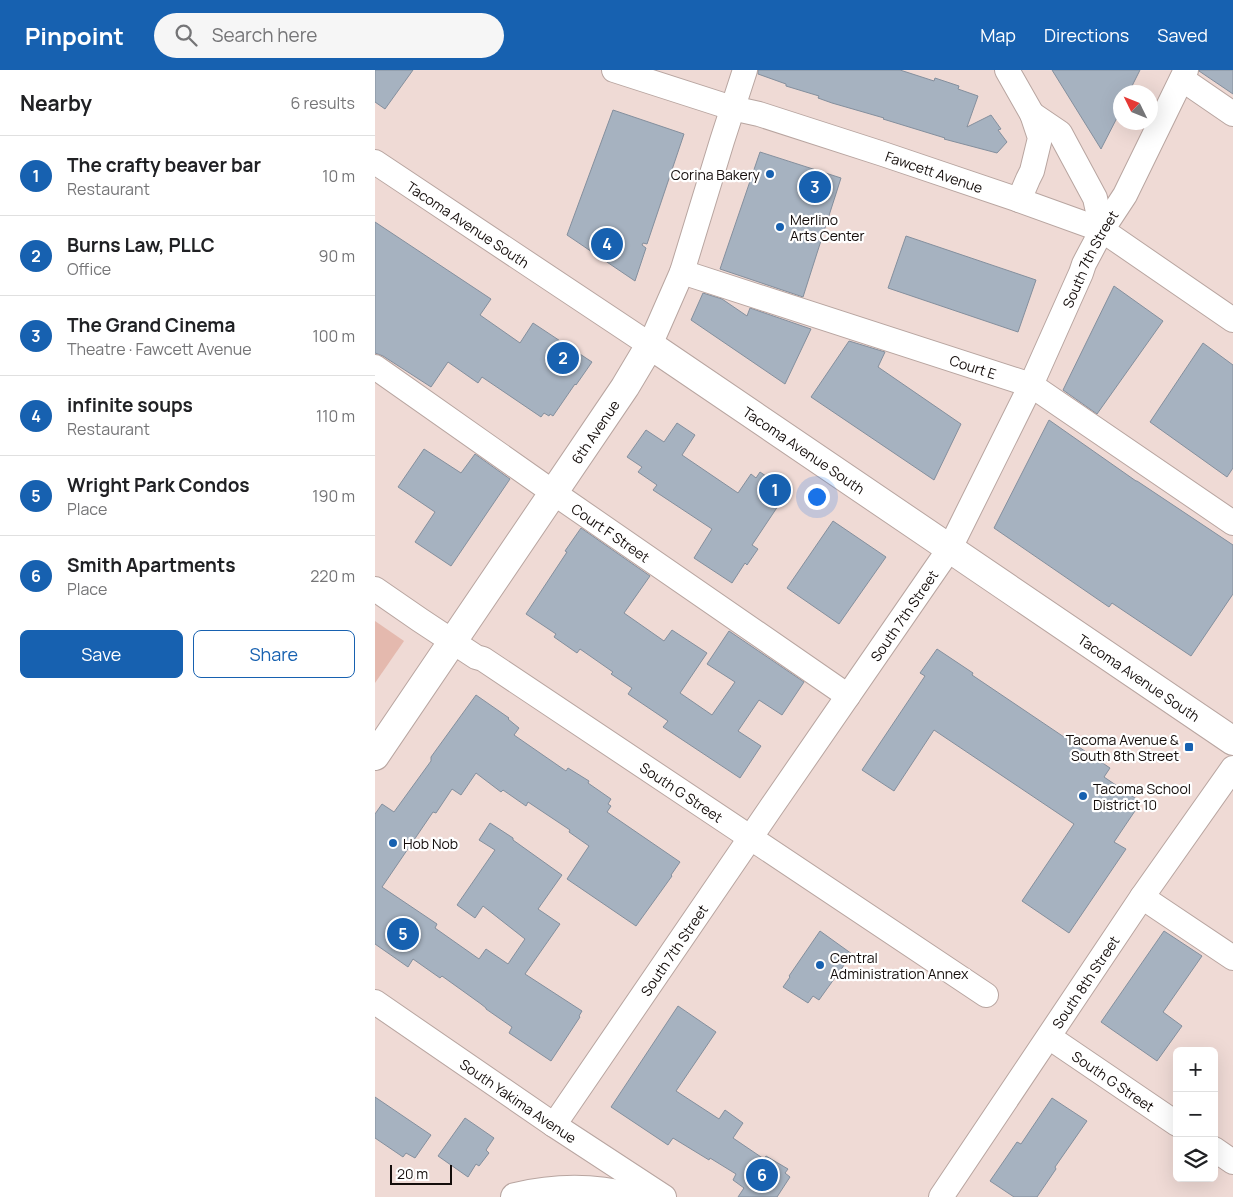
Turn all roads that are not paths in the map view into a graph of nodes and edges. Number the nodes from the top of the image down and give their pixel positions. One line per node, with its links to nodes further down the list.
1 (614, 70): 5 (street, Fawcett Avenue)
2 (745, 70): 5 (street, 6th Avenue)
3 (1007, 70): 6 (street)
4 (1184, 74): 7 (street); 10 (street, South 7th Street)
5 (732, 108): 9 (street, Fawcett Avenue); 11 (street, 6th Avenue)
6 (1032, 114): 9 (street); 10 (street)
7 (1233, 114)
8 (375, 162): 13 (street, Tacoma Avenue South)
9 (1019, 200): 10 (street, Fawcett Avenue)
10 (1102, 230): 12 (street, Fawcett Avenue); 15 (street, South 7th Street)
11 (682, 272): 13 (street, 6th Avenue); 15 (street, Court E)
12 (1233, 320)
13 (650, 345): 16 (main road, 6th Avenue); 18 (main road, Tacoma Avenue South)
14 (375, 367): 16 (street, Court F Street)
15 (1031, 384): 17 (street, Court E); 18 (street, South 7th Street)
16 (554, 493): 20 (main road, 6th Avenue); 21 (street, Court F Street)
17 (1233, 523)
18 (950, 548): 21 (street, South 7th Street); 22 (main road, Tacoma Avenue South)
19 (375, 589): 20 (street, South G Street)
20 (453, 641): 23 (main road, 6th Avenue); 25 (street, South G Street)
21 (848, 696): 25 (street, South 7th Street)
22 (1233, 741)
23 (375, 756)
24 (1233, 768): 26 (street, South 8th Street)
25 (750, 838): 28 (street, South G Street); 32 (street, South 7th Street)
26 (1142, 897): 27 (street); 30 (street, South 8th Street)
27 (1233, 958)
28 (986, 995)
29 (375, 1002): 32 (street, South Yakima Avenue)
30 (1049, 1037): 31 (street, South G Street); 38 (street, South 8th Street)
31 (1173, 1121)
32 (554, 1125): 37 (street, South Yakima Avenue)
33 (1218, 1152): 34 (street)
34 (1233, 1162)
35 (515, 1197): 36 (main road)
36 (631, 1197)
37 (664, 1197)
38 (941, 1197)

